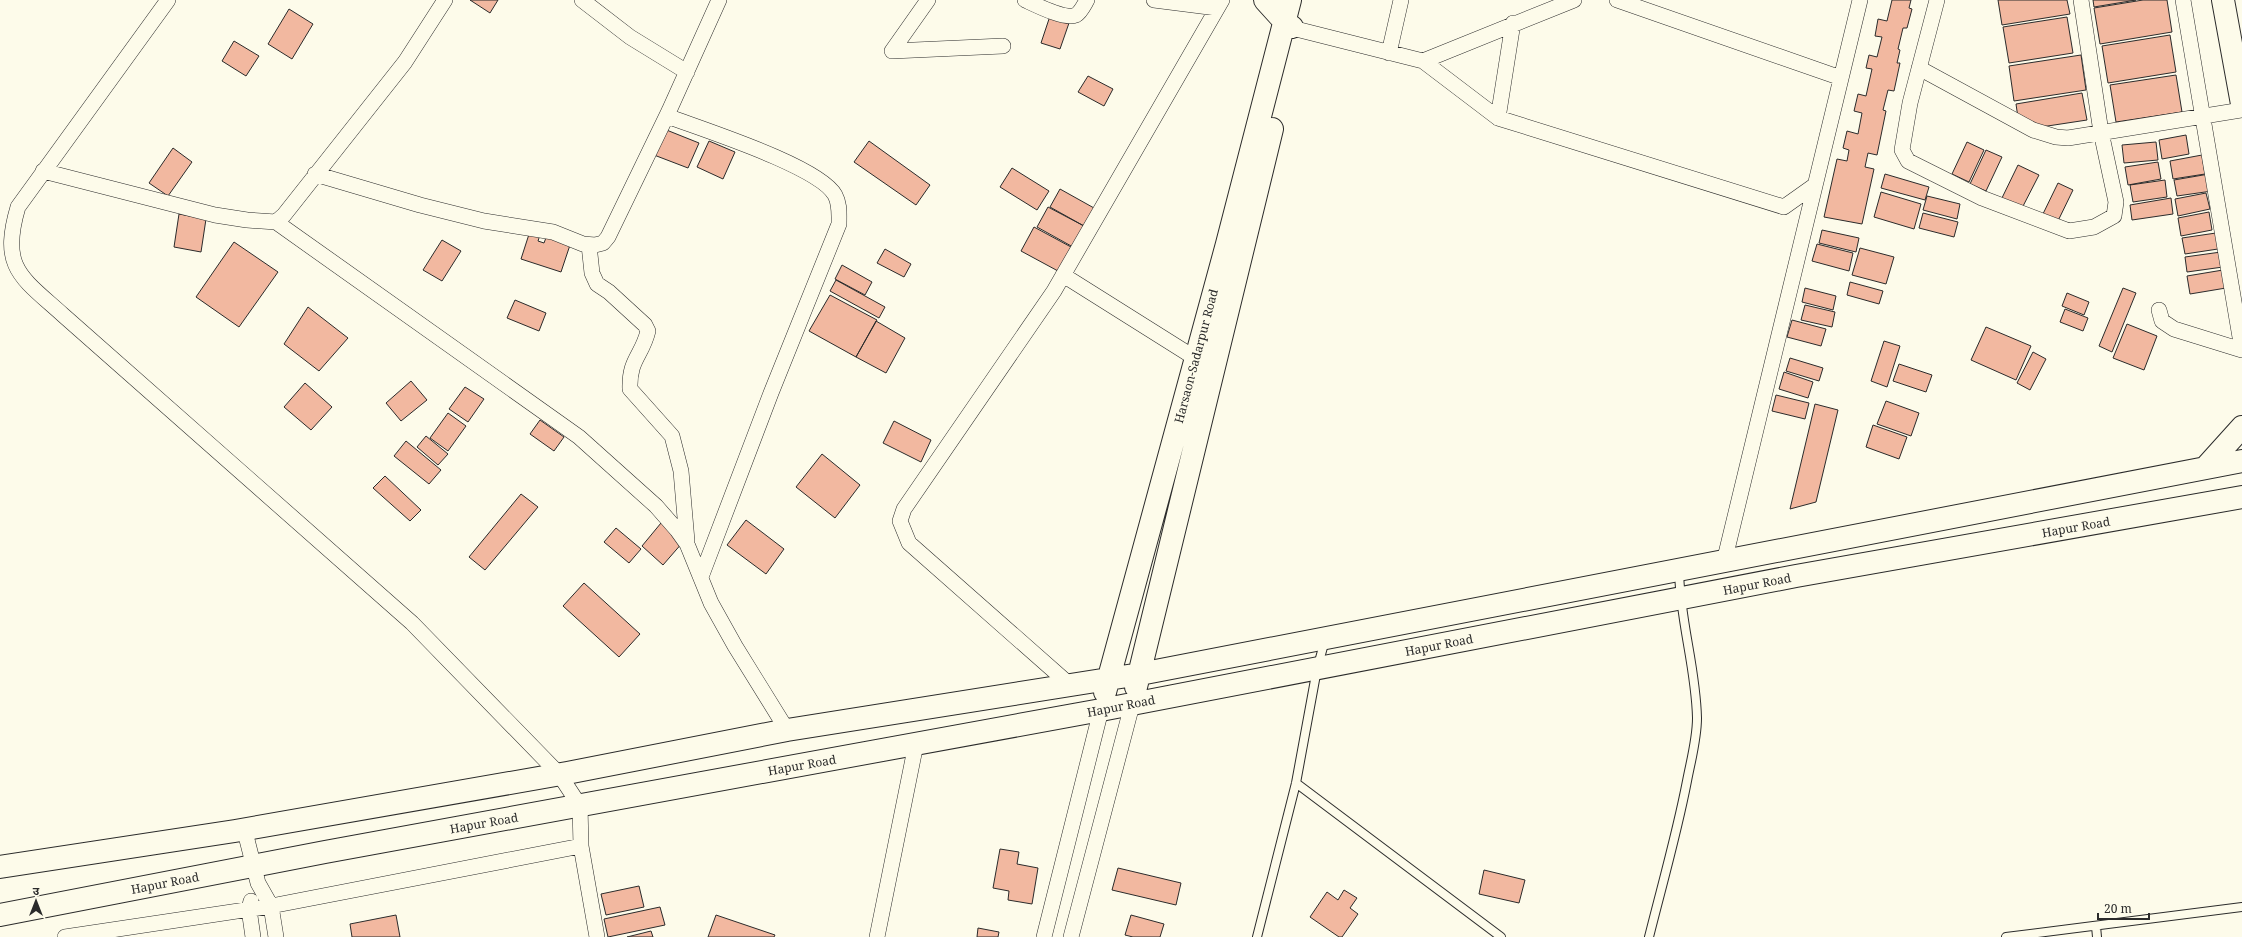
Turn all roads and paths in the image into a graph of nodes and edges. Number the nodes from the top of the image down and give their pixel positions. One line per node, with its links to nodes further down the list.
1 (168, 0): 35 (street)
2 (445, 0): 36 (street)
3 (582, 0): 27 (street)
4 (719, 0): 27 (street)
5 (928, 0): 23 (street)
6 (1025, 0): 7 (street)
7 (1087, 0)
8 (1154, 0): 20 (street)
9 (1265, 0): 22 (main road)
10 (1290, 0): 22 (main road, Harsaon-Sadarpur Road)
11 (1304, 0): 22 (main road, Harsaon-Sadarpur Road)
12 (1401, 0): 24 (street)
13 (1574, 0): 21 (street)
14 (1617, 0): 28 (street)
15 (1860, 0): 28 (street)
16 (1936, 0): 26 (street)
17 (2081, 0): 34 (street)
18 (2183, 0): 32 (street)
19 (2223, 0): 29 (main road)
20 (1219, 4): 40 (street)
21 (1513, 23): 25 (street); 33 (street)
22 (1290, 25): 24 (street); 43 (main road, Harsaon-Sadarpur Road); 55 (main road, Harsaon-Sadarpur Road)
23 (1003, 46)
24 (1389, 53): 25 (street)
25 (1423, 61): 33 (street)
26 (1919, 68): 34 (street); 34 (street)
27 (687, 72): 31 (street)
28 (1841, 78): 37 (street)
29 (2242, 104)
30 (2242, 110): 32 (street)
31 (667, 116): 39 (street); 51 (street)
32 (2204, 116): 34 (street); 42 (street)
33 (1498, 118): 37 (street)
34 (2101, 132)
35 (43, 172): 38 (street); 62 (street)
36 (315, 174): 38 (street); 39 (street)
37 (1815, 186): 49 (street)
38 (276, 222): 48 (street)
39 (589, 245): 48 (street)
40 (1064, 275): 43 (street); 57 (street)
41 (2159, 310): 42 (street)
42 (2242, 349)
43 (1195, 358): 56 (main road, Harsaon-Sadarpur Road)
44 (2242, 426): 46 (main road)
45 (2242, 461): 46 (main road)
46 (2205, 468): 49 (main road)
47 (2242, 497): 52 (main road, Hapur Road)
48 (687, 544): 51 (street)
49 (1724, 562): 50 (main road)
50 (1679, 570): 52 (lane); 53 (main road)
51 (701, 577): 60 (street)
52 (1679, 599): 54 (main road, Hapur Road); 83 (lane)
53 (1325, 639): 54 (lane); 55 (main road)
54 (1317, 669): 58 (main road, Hapur Road); 63 (lane)
55 (1140, 674): 56 (main road); 58 (main road, Harsaon-Sadarpur Road)
56 (1109, 678): 57 (main road); 59 (main road, Harsaon-Sadarpur Road)
57 (1070, 685): 60 (main road)
58 (1132, 705): 59 (main road, Hapur Road); 80 (street)
59 (1101, 710): 61 (main road, Hapur Road); 79 (street)
60 (787, 730): 62 (main road)
61 (916, 744): 64 (main road, Hapur Road); 78 (street)
62 (559, 774): 64 (street); 65 (main road)
63 (1296, 783): 81 (lane); 82 (lane)
64 (580, 806): 66 (street); 68 (main road, Hapur Road)
65 (244, 828): 67 (main road); 68 (street)
66 (581, 846): 69 (street); 77 (street)
67 (0, 867)
68 (255, 875): 69 (street); 71 (street); 72 (main road, Hapur Road)
69 (271, 906): 71 (street); 76 (street)
70 (2242, 907): 73 (lane)
71 (248, 909): 74 (street); 75 (street)
72 (0, 915)
73 (2096, 926): 84 (lane); 85 (lane)
74 (65, 937)
75 (253, 937)
76 (276, 937)
77 (597, 937)
78 (877, 937)
79 (1044, 937)
80 (1071, 937)
81 (1257, 937)
82 (1501, 937)
83 (1649, 937)
84 (2006, 937)
85 (2097, 937)

